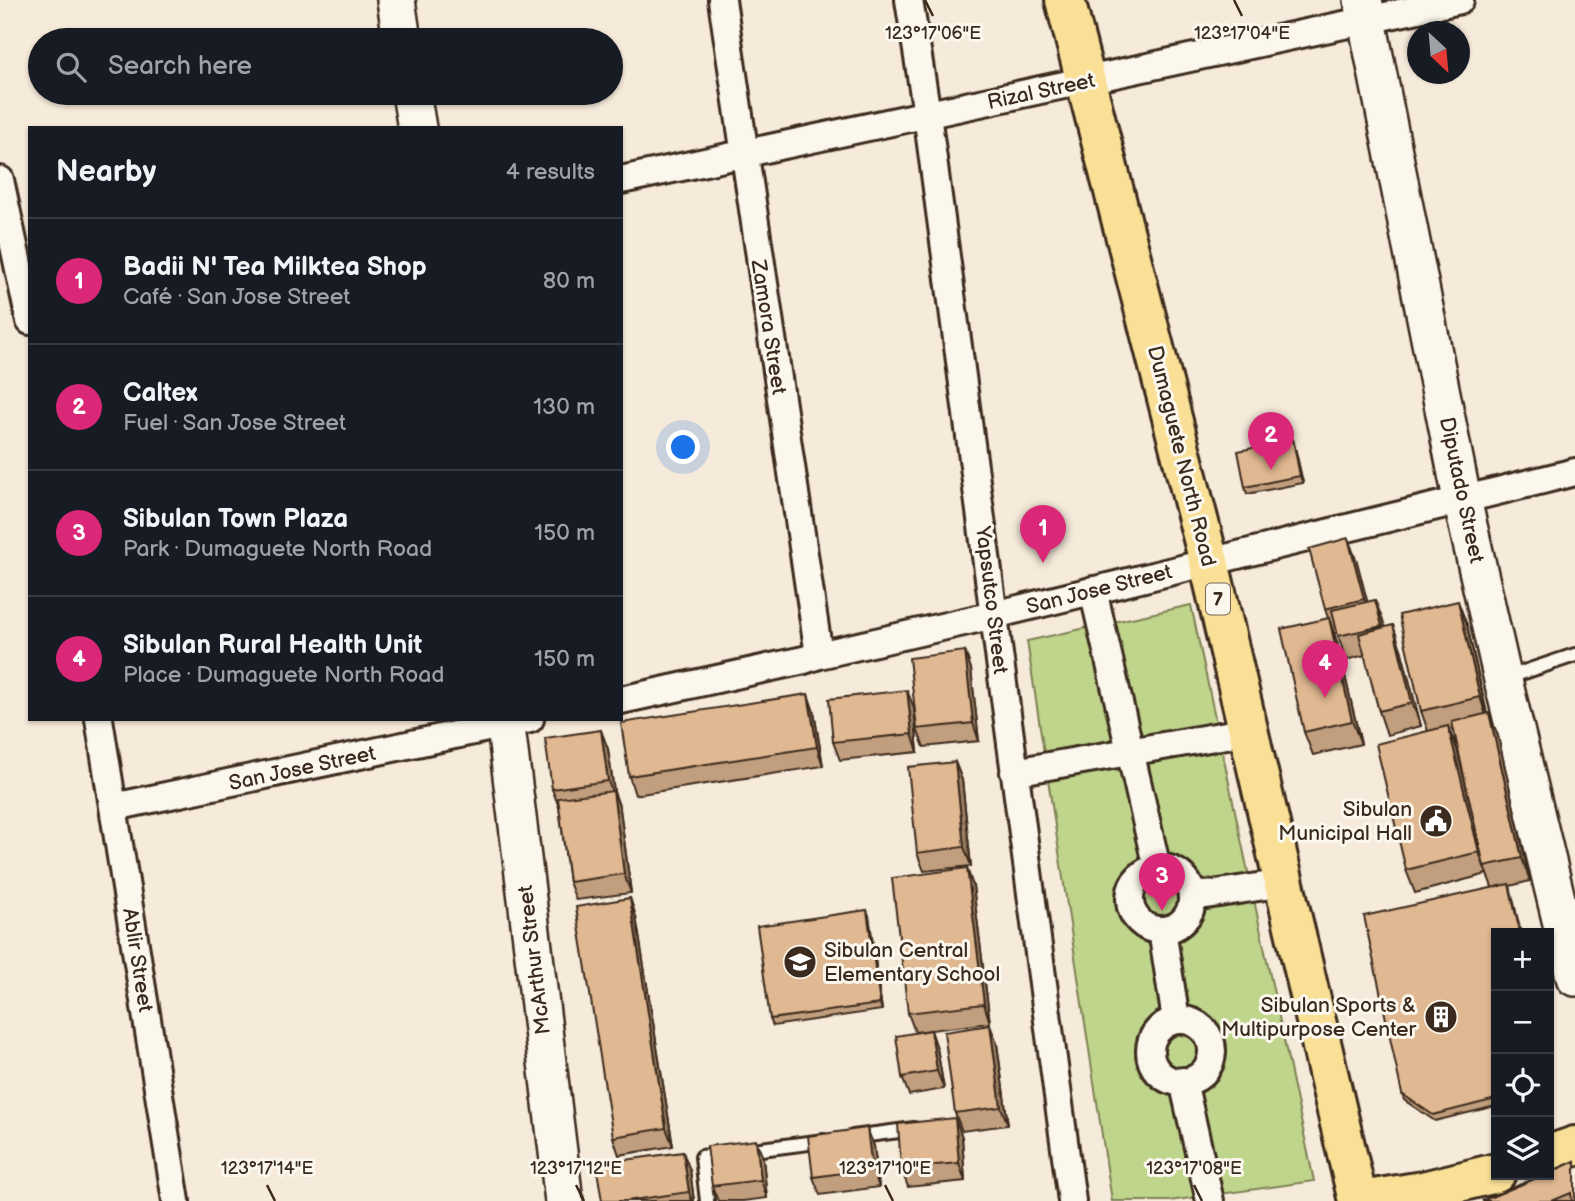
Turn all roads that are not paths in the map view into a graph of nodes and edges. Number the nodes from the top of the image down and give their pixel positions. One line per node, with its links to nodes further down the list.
1 (396, 0): 7 (street)
2 (722, 0): 12 (street, Zamora Street)
3 (909, 0): 10 (street, Yapsutco Street)
4 (1065, 0): 8 (highway, Dumaguete North Road / 7)
5 (1460, 0): 6 (street, Rizal Street)
6 (1365, 11): 8 (street, Rizal Street); 17 (street, Diputado Street)
7 (400, 28)
8 (1086, 82): 10 (street, Rizal Street); 18 (highway, Dumaguete North Road / 7)
9 (413, 105): 11 (street)
10 (927, 114): 12 (street, Rizal Street); 20 (street, Yapsutco Street)
11 (417, 126)
12 (743, 153): 14 (street, Rizal Street); 21 (street, Zamora Street)
13 (0, 180): 15 (street)
14 (623, 180)
15 (28, 309)
16 (1575, 472): 17 (street, San Jose Street)
17 (1462, 499): 18 (street, San Jose Street); 23 (street, Diputado Street)
18 (1209, 562): 19 (street, San Jose Street); 27 (highway, Dumaguete North Road / 7)
19 (1093, 590): 20 (street, San Jose Street); 28 (street)
20 (994, 615): 21 (street, San Jose Street); 29 (street, Yapsutco Street)
21 (819, 655): 24 (street, San Jose Street)
22 (1575, 655): 23 (lane)
23 (1503, 680): 35 (street, Diputado Street)
24 (623, 700)
25 (99, 721): 30 (street, Ablir Street)
26 (514, 721): 30 (street, San Jose Street); 43 (street, McArthur Street)
27 (1249, 731): 28 (street); 32 (highway, Dumaguete North Road / 7)
28 (1130, 751): 29 (street); 31 (street)
29 (1014, 772): 45 (street, Yapsutco Street)
30 (114, 807): 42 (street, Ablir Street)
31 (1157, 868): 33 (street); 34 (street)
32 (1284, 883): 33 (street); 47 (highway, Dumaguete North Road / 7)
33 (1192, 894): 34 (street)
34 (1162, 930): 36 (street)
35 (1575, 977)
36 (1176, 1020): 37 (street); 37 (street)
37 (1184, 1081): 46 (street)
38 (929, 1127): 44 (lane)
39 (1575, 1146): 40 (highway)
40 (1554, 1153)
41 (1491, 1173): 47 (highway, Dumaguete North Road / 7)
42 (176, 1201)
43 (564, 1201)
44 (707, 1201)
45 (1072, 1201)
46 (1210, 1201)
47 (1360, 1201)

